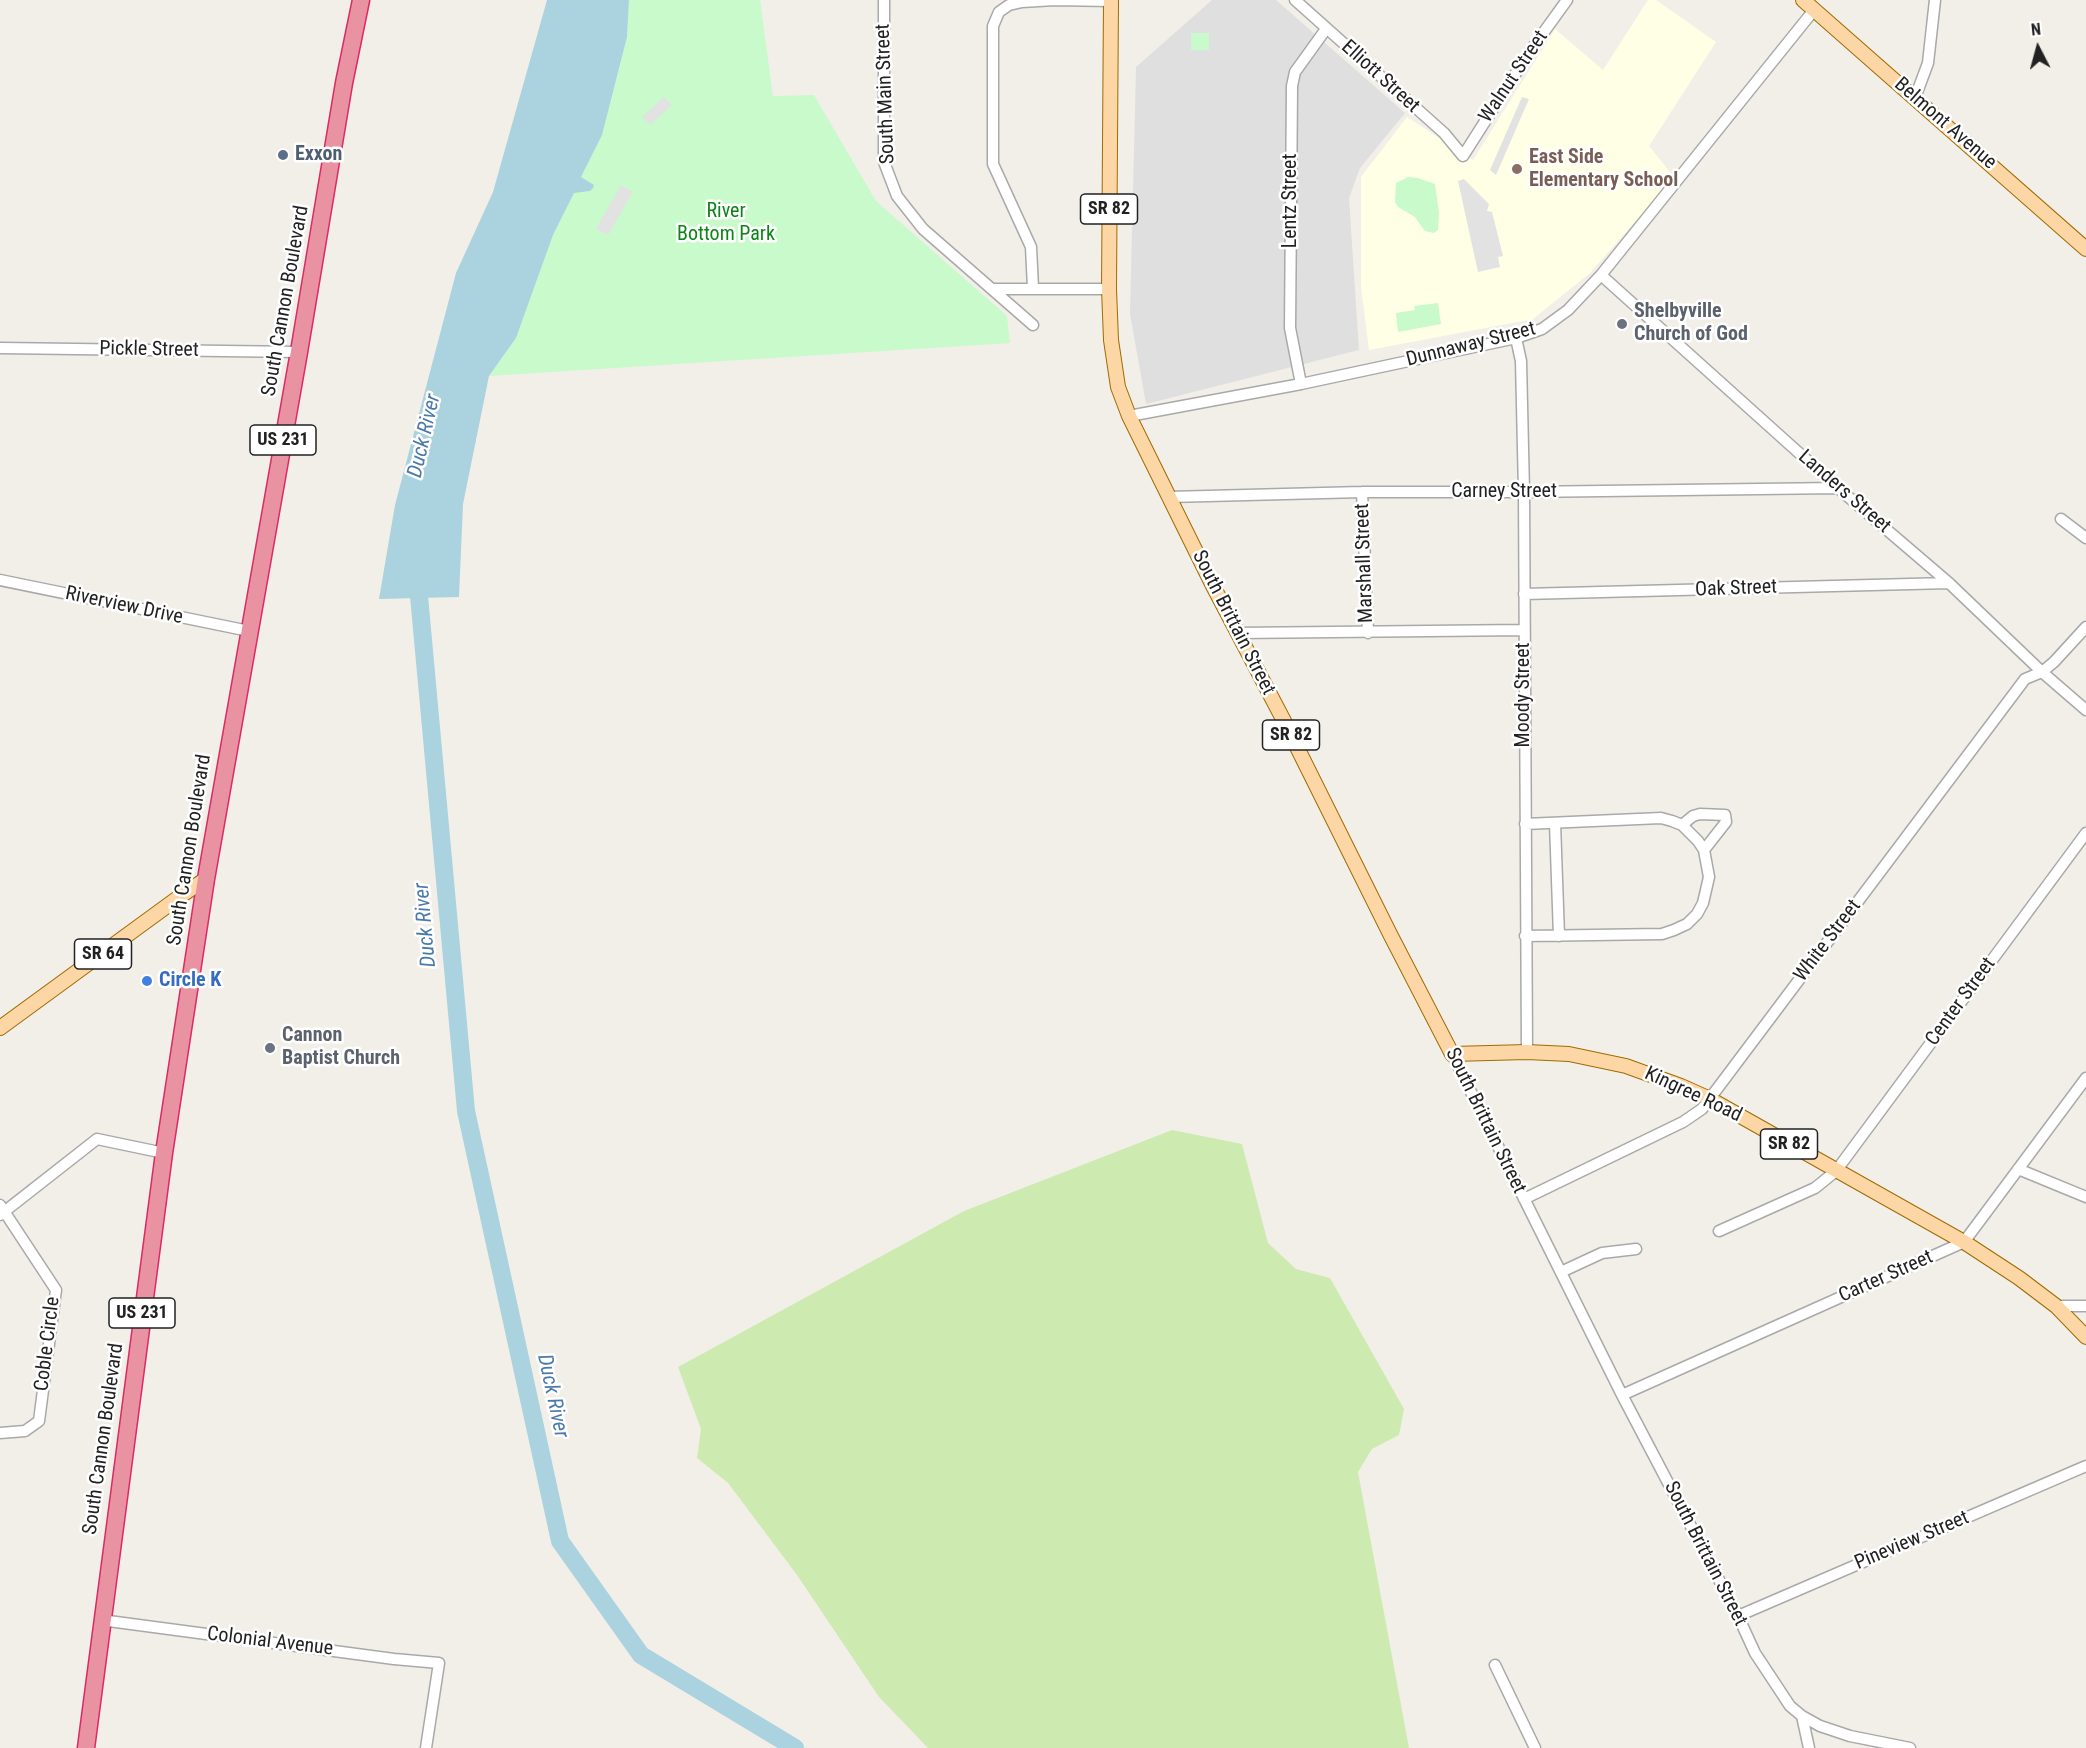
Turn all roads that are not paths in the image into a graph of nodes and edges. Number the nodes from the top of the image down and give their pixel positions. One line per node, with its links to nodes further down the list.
1 (361, 0): 20 (highway, South Cannon Boulevard / US 231)
2 (884, 0): 15 (street, South Main Street)
3 (1295, 0): 9 (street, Elliott Street)
4 (1567, 0): 11 (street, Walnut Street)
5 (1803, 0): 8 (main road, Belmont Avenue)
6 (1935, 0): 10 (street)
7 (1111, 1): 14 (street); 16 (main road, SR 82)
8 (1815, 10): 10 (main road, Belmont Avenue); 13 (street, Dunnaway Street)
9 (1326, 29): 11 (street, Elliott Street); 21 (street, Lentz Street)
10 (1915, 98): 12 (main road, Belmont Avenue)
11 (1463, 156)
12 (2086, 249)
13 (1601, 275): 18 (street, Dunnaway Street); 23 (street, Landers Street)
14 (1033, 288): 15 (street); 16 (street)
15 (994, 289): 17 (street, South Main Street)
16 (1109, 289): 22 (main road, SR 82)
17 (1033, 325)
18 (1516, 338): 21 (street, Dunnaway Street); 25 (street, Moody Street)
19 (0, 348): 20 (street, Pickle Street)
20 (299, 352): 34 (highway, South Cannon Boulevard / US 231)
21 (1301, 384): 22 (street, Dunnaway Street)
22 (1129, 416): 26 (main road, South Brittain Street / SR 82)
23 (1838, 488): 25 (street, Carney Street); 30 (street, Landers Street)
24 (1362, 492): 25 (street, Carney Street); 26 (street, Carney Street); 36 (street, Marshall Street)
25 (1524, 492): 31 (street, Moody Street)
26 (1169, 497): 35 (main road, South Brittain Street / SR 82)
27 (2061, 519): 28 (street)
28 (2086, 538)
29 (0, 580): 34 (street, Riverview Drive)
30 (1948, 583): 31 (street, Oak Street); 37 (street, Landers Street)
31 (1524, 594): 33 (street, Moody Street)
32 (2086, 627): 37 (street, White Street)
33 (1524, 630): 36 (street); 40 (street, Moody Street)
34 (249, 631): 44 (highway, South Cannon Boulevard / US 231)
35 (1237, 633): 36 (street); 49 (main road, South Brittain Street / SR 82)
36 (1368, 633)
37 (2042, 672): 38 (street, Landers Street); 51 (street, White Street)
38 (2086, 710)
39 (1555, 823): 40 (street); 41 (street); 46 (street)
40 (1525, 824): 45 (street, Moody Street)
41 (1682, 825): 43 (street); 43 (street)
42 (2086, 833): 54 (street, Center Street)
43 (1704, 849): 46 (street)
44 (206, 879): 47 (main road, SR 64); 52 (highway, South Cannon Boulevard / US 231)
45 (1526, 936): 46 (street); 48 (street, Moody Street)
46 (1559, 936)
47 (0, 1028)
48 (1527, 1052): 49 (main road, Kingree Road / SR 82); 51 (main road, Kingree Road / SR 82)
49 (1452, 1054): 56 (street, South Brittain Street)
50 (2086, 1078): 53 (street, Carter Street)
51 (1710, 1100): 54 (main road, Kingree Road / SR 82); 56 (street, White Street)
52 (164, 1153): 57 (street); 69 (highway, South Cannon Boulevard / US 231)
53 (2018, 1169): 55 (street); 59 (street, Carter Street)
54 (1836, 1171): 58 (street, Center Street); 59 (main road, Kingree Road / SR 82)
55 (2086, 1197)
56 (1524, 1199): 61 (street, South Brittain Street)
57 (2, 1211): 66 (street, Coble Circle)
58 (1719, 1231)
59 (1964, 1242): 62 (main road, Kingree Road / SR 82); 65 (street, Carter Street)
60 (1636, 1249): 61 (street)
61 (1561, 1272): 65 (street, South Brittain Street)
62 (2056, 1306): 63 (street); 64 (main road, Kingree Road / SR 82)
63 (2086, 1306)
64 (2086, 1337)
65 (1622, 1395): 68 (street, South Brittain Street)
66 (0, 1433)
67 (2086, 1466): 68 (street, Pineview Street)
68 (1738, 1616): 71 (street, South Brittain Street)
69 (101, 1620): 72 (highway, South Cannon Boulevard / US 231); 73 (street, Colonial Avenue)
70 (1495, 1665): 74 (street)
71 (1802, 1716): 75 (street); 76 (street, South Brittain Street)
72 (86, 1748)
73 (426, 1748)
74 (1535, 1748)
75 (1809, 1748)
76 (1910, 1748)

